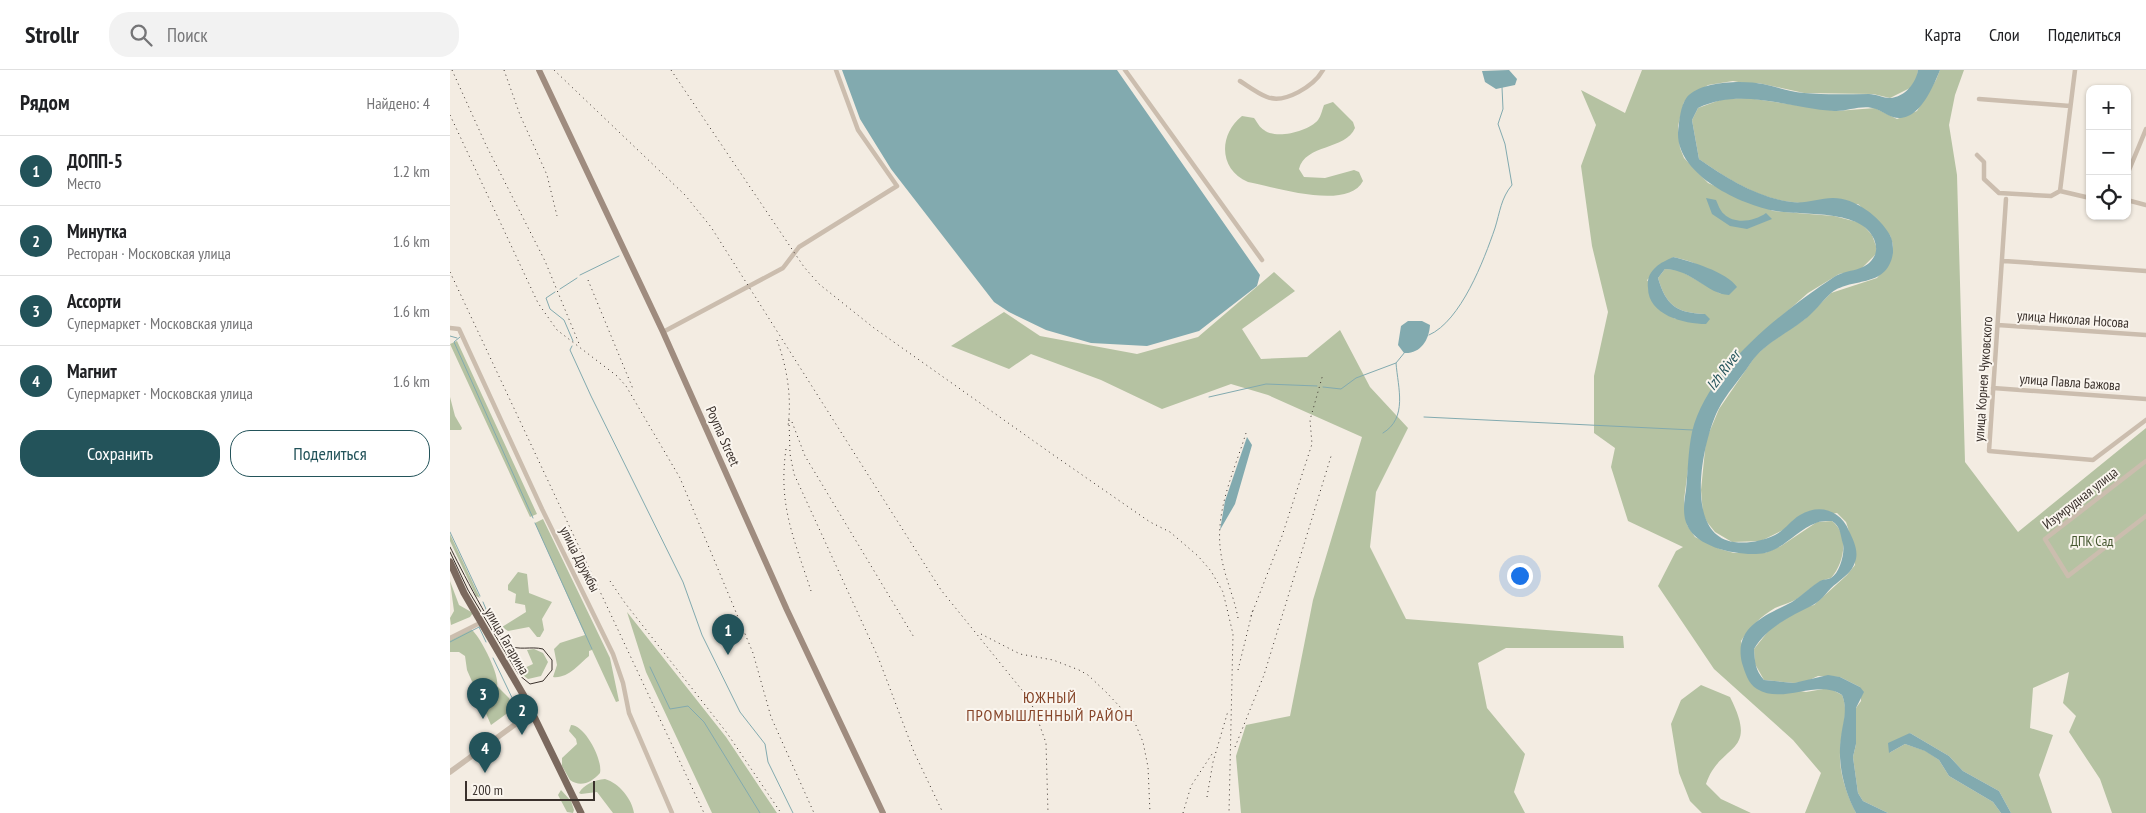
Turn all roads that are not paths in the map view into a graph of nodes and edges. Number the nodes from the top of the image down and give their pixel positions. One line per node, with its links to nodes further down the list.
1 (539, 70): 22 (main road, Poyma Street)
2 (836, 70): 22 (street)
3 (1125, 70): 17 (street)
4 (1323, 70): 6 (street)
5 (2075, 70): 8 (street)
6 (1240, 81)
7 (1979, 99): 8 (street)
8 (2070, 106): 12 (street)
9 (2146, 129): 11 (street)
10 (1977, 155): 12 (street)
11 (2131, 165)
12 (2060, 191): 13 (street)
13 (2086, 197)
14 (2006, 199): 18 (street, улица Корнея Чуковского)
15 (2131, 201): 16 (street)
16 (2146, 205)
17 (1262, 260)
18 (2004, 261): 19 (street); 20 (street, улица Корнея Чуковского)
19 (2146, 271)
20 (1998, 325): 23 (street, улица Николая Носова); 24 (street, улица Корнея Чуковского)
21 (450, 328): 35 (street, улица Дружбы)
22 (663, 332): 36 (main road, Poyma Street)
23 (2146, 335)
24 (1993, 388): 25 (street, улица Павла Бажова); 26 (street, улица Корнея Чуковского)
25 (2146, 399)
26 (2146, 420)
27 (2146, 461): 28 (street, Изумрудная улица)
28 (2146, 516)
29 (450, 562): 30 (main road, улица Гагарина)
30 (482, 622): 31 (street); 32 (main road, улица Гагарина)
31 (450, 638)
32 (532, 712): 33 (street); 34 (main road, улица Гагарина)
33 (450, 772)
34 (581, 813)
35 (672, 813)
36 (883, 813)

